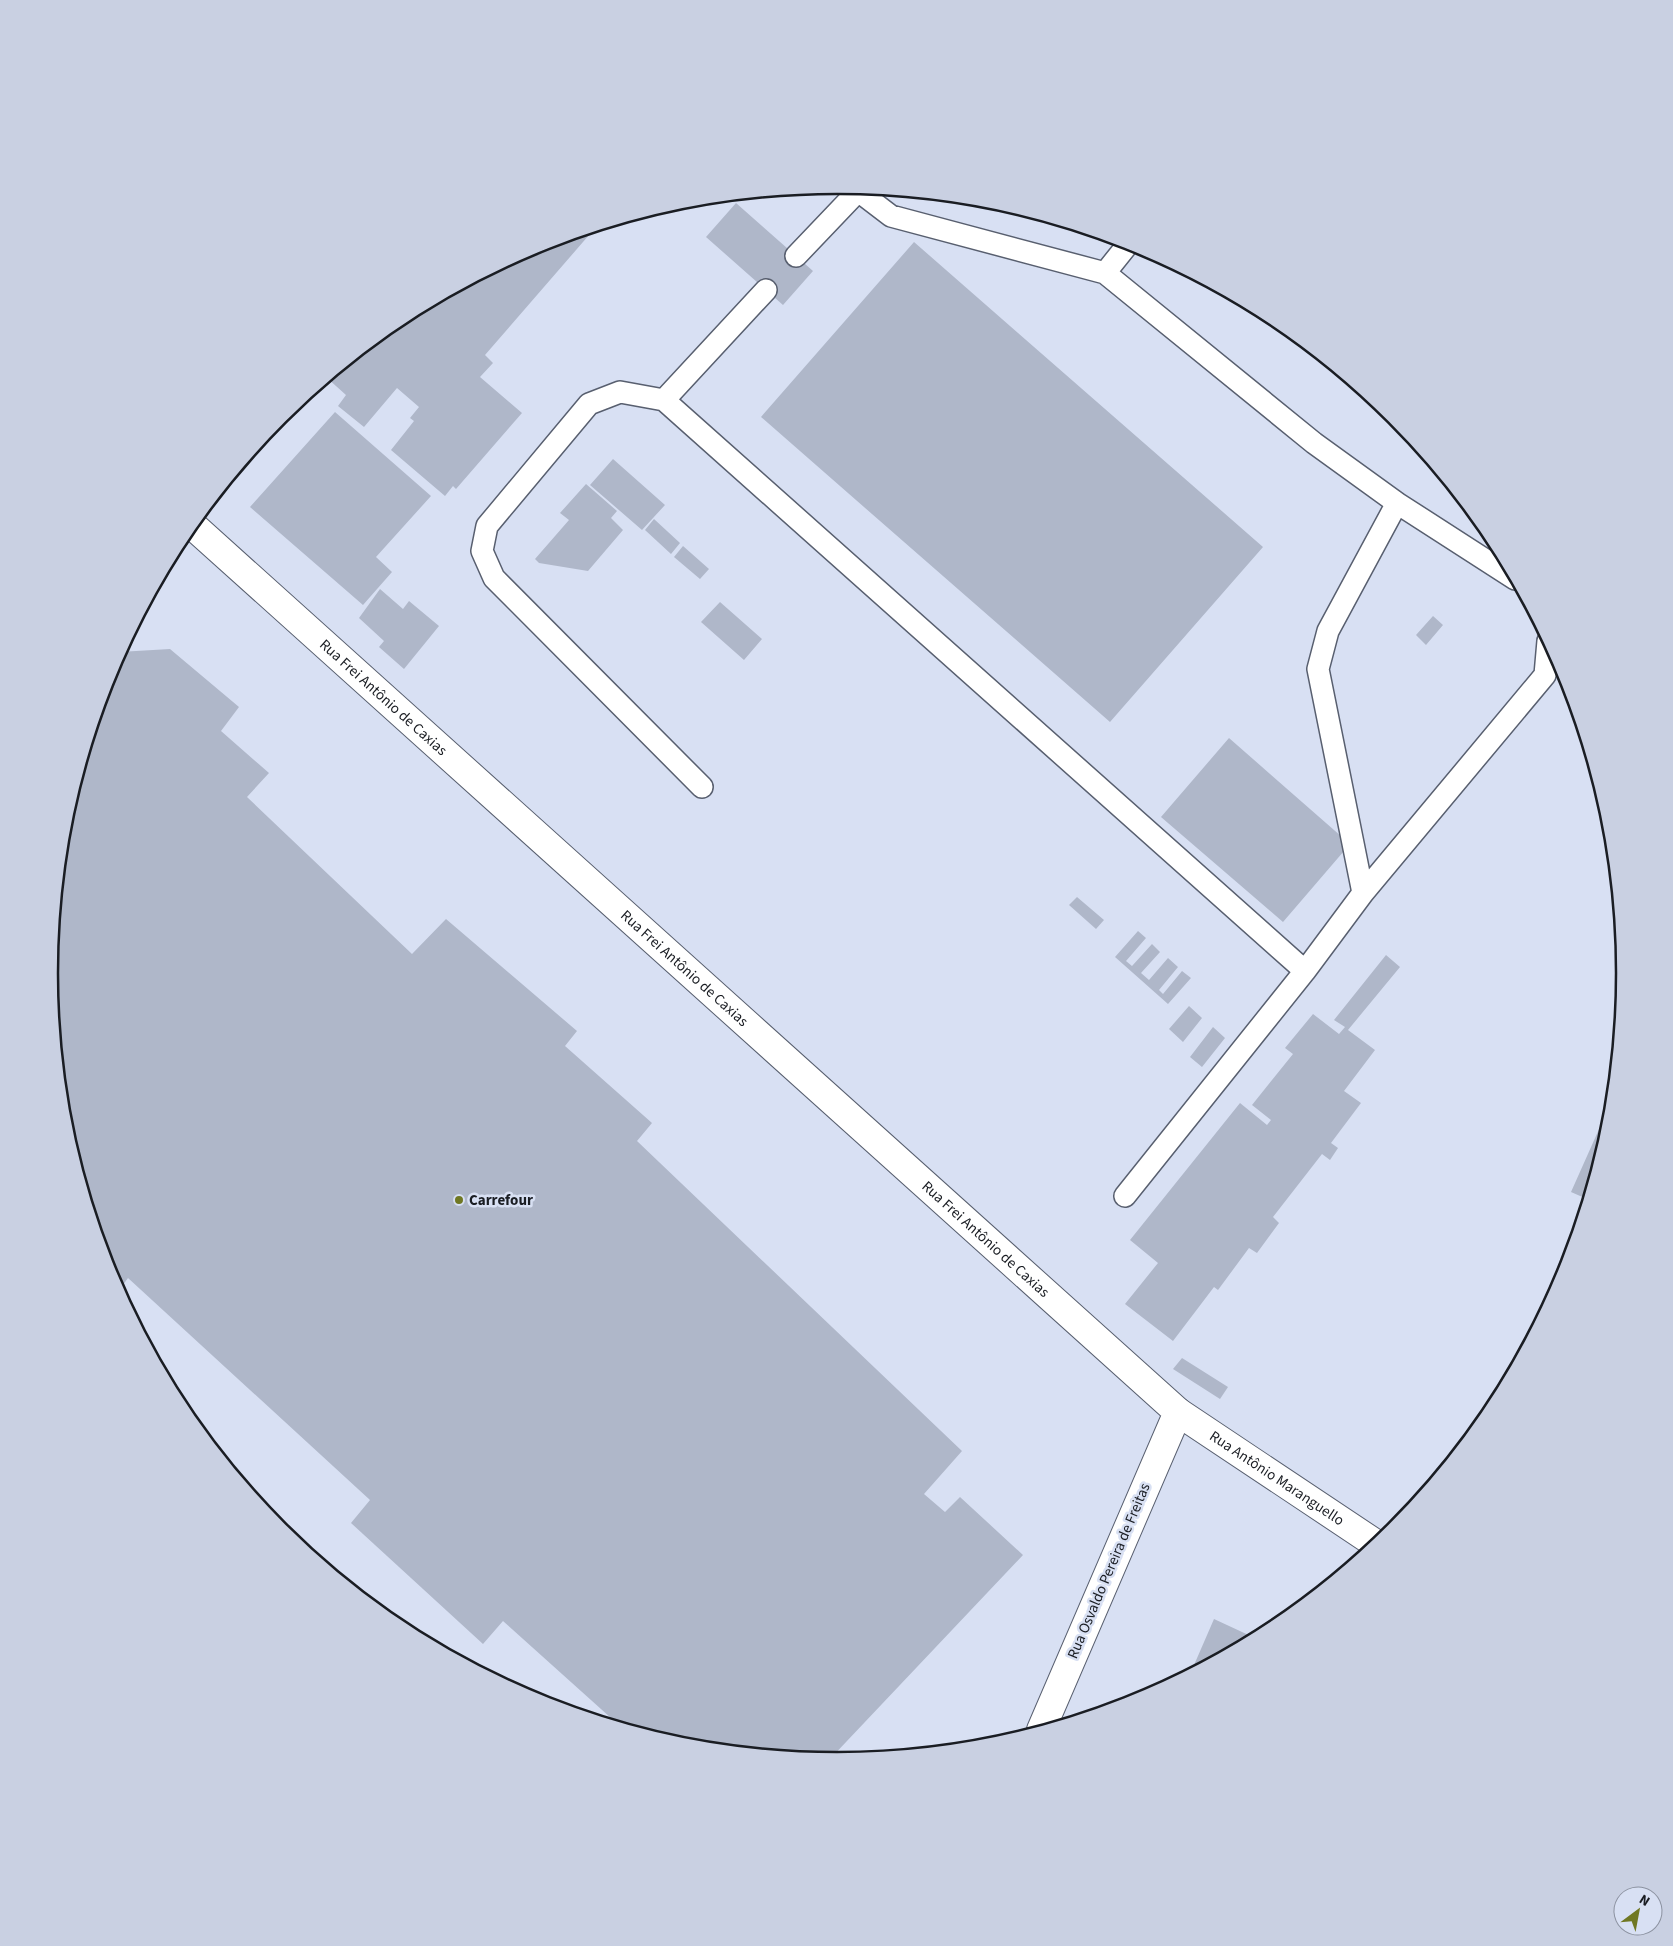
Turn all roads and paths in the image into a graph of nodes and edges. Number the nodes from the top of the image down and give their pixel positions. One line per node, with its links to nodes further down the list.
1 (850, 195): 4 (lane)
2 (863, 195): 5 (lane)
3 (1124, 249): 5 (lane)
4 (796, 256)
5 (1105, 273): 8 (lane)
6 (766, 290): 7 (lane)
7 (664, 400): 12 (lane); 14 (lane)
8 (1397, 503): 10 (lane); 13 (lane)
9 (197, 529): 16 (street, Rua Frei Antônio de Caxias)
10 (1504, 572)
11 (1547, 654): 13 (lane)
12 (702, 787)
13 (1363, 893): 14 (lane)
14 (1305, 971): 15 (lane)
15 (1125, 1196)
16 (1178, 1412): 17 (street, Rua Antônio Maranguello); 18 (street, Rua Osvaldo Pereira de Freitas)
17 (1370, 1540)
18 (1044, 1723)

